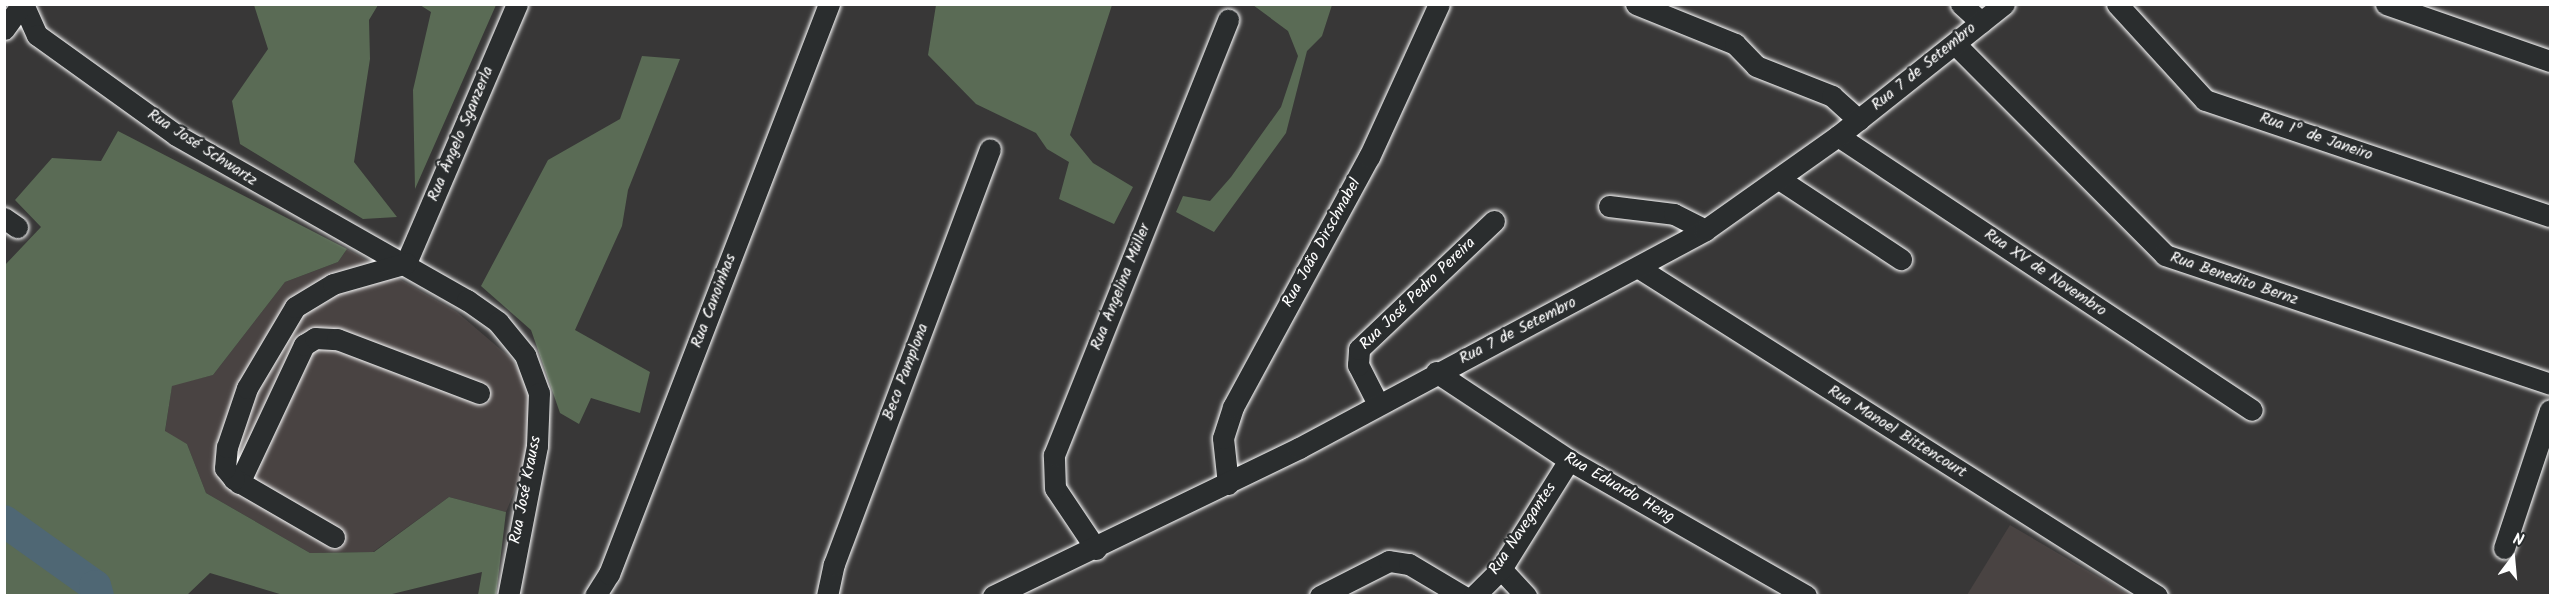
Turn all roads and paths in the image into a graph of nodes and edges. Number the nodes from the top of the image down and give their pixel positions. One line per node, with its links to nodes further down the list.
1 (22, 4): 12 (street); 24 (street, Rua José Schwartz)
2 (517, 4): 24 (street, Rua Ângelo Sganzerla)
3 (829, 4): 42 (street, Rua Canoinhas)
4 (1439, 4): 36 (street, Rua João Dirschnabel)
5 (1636, 4): 15 (street)
6 (1961, 4): 11 (street)
7 (2004, 4): 11 (street, Rua 7 de Setembro)
8 (2117, 4): 20 (street, Rua 1º de Janeiro)
9 (2386, 4): 14 (street)
10 (1228, 20): 39 (street, Rua Angelina Müller)
11 (1981, 22): 13 (street, Rua 7 de Setembro)
12 (4, 28)
13 (1956, 45): 15 (street, Rua 7 de Setembro); 27 (street, Rua Benedito Bernz)
14 (2550, 61)
15 (1859, 120): 16 (street, Rua 7 de Setembro)
16 (1838, 136): 18 (street, Rua 7 de Setembro); 31 (street, Rua XV de Novembro)
17 (990, 149): 43 (street, Beco Pamplona)
18 (1779, 179): 22 (street, Rua 7 de Setembro); 23 (street)
19 (1609, 206): 22 (street)
20 (2550, 216)
21 (1494, 221): 30 (street, Rua José Pedro Pereira)
22 (1706, 230): 25 (street, Rua 7 de Setembro)
23 (1901, 259)
24 (406, 263): 29 (street); 41 (street, Rua José Krauss)
25 (1639, 268): 26 (street, Rua 7 de Setembro); 50 (street, Rua Manoel Bittencourt)
26 (1437, 372): 30 (street, Rua 7 de Setembro); 34 (street, Rua Eduardo Heng)
27 (2550, 384)
28 (479, 393): 33 (street)
29 (242, 402): 33 (street); 35 (street)
30 (1378, 404): 36 (street, Rua 7 de Setembro)
31 (2252, 410)
32 (2550, 410): 38 (street)
33 (272, 412): 35 (street)
34 (1569, 460): 40 (street, Rua Navegantes); 49 (street, Rua Eduardo Heng)
35 (240, 483): 37 (street)
36 (1228, 484): 39 (street, Rua 7 de Setembro)
37 (334, 537)
38 (2504, 548)
39 (1096, 549): 44 (street, Rua 7 de Setembro)
40 (1501, 569): 47 (street, Rua Navegantes); 48 (street)
41 (508, 596)
42 (595, 596)
43 (827, 596)
44 (993, 596)
45 (1320, 596): 46 (street)
46 (1463, 596)
47 (1474, 596)
48 (1526, 596)
49 (1806, 596)
50 (2157, 596)

